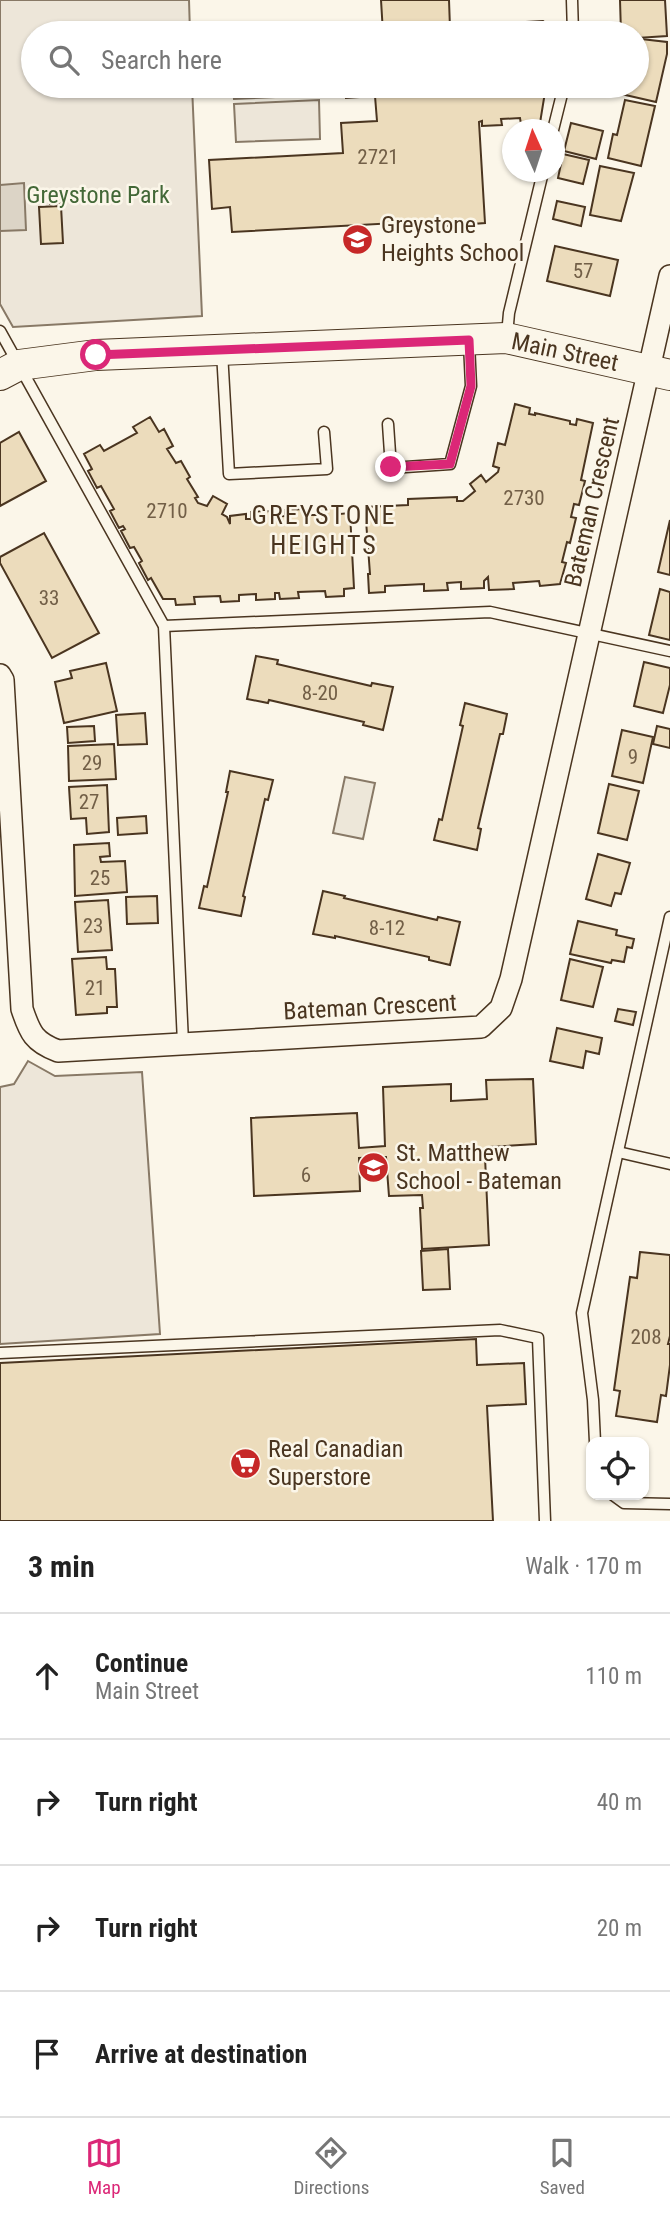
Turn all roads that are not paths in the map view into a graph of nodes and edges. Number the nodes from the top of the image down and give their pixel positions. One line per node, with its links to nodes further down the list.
1 (572, 0): 2 (lane)
2 (573, 21)
3 (561, 98): 4 (lane)
4 (556, 119)
5 (541, 182): 8 (lane)
6 (670, 276): 12 (street, Bateman Crescent)
7 (0, 331): 11 (lane)
8 (506, 338): 9 (street, Main Street); 12 (street, Main Street)
9 (469, 340): 10 (street, Main Street); 13 (lane)
10 (221, 349): 11 (street, Main Street); 14 (lane)
11 (9, 370): 15 (lane)
12 (660, 373): 16 (street, Bateman Crescent)
13 (388, 424)
14 (324, 432)
15 (164, 626): 16 (lane); 20 (lane)
16 (588, 633): 17 (lane); 20 (street, Bateman Crescent)
17 (670, 652)
18 (0, 675): 20 (street, Bateman Crescent)
19 (670, 917): 21 (lane)
20 (183, 1043)
21 (618, 1152): 22 (lane); 24 (lane)
22 (670, 1164)
23 (0, 1353): 27 (lane)
24 (595, 1437)
25 (620, 1500): 26 (lane)
26 (670, 1504)
27 (545, 1521)

